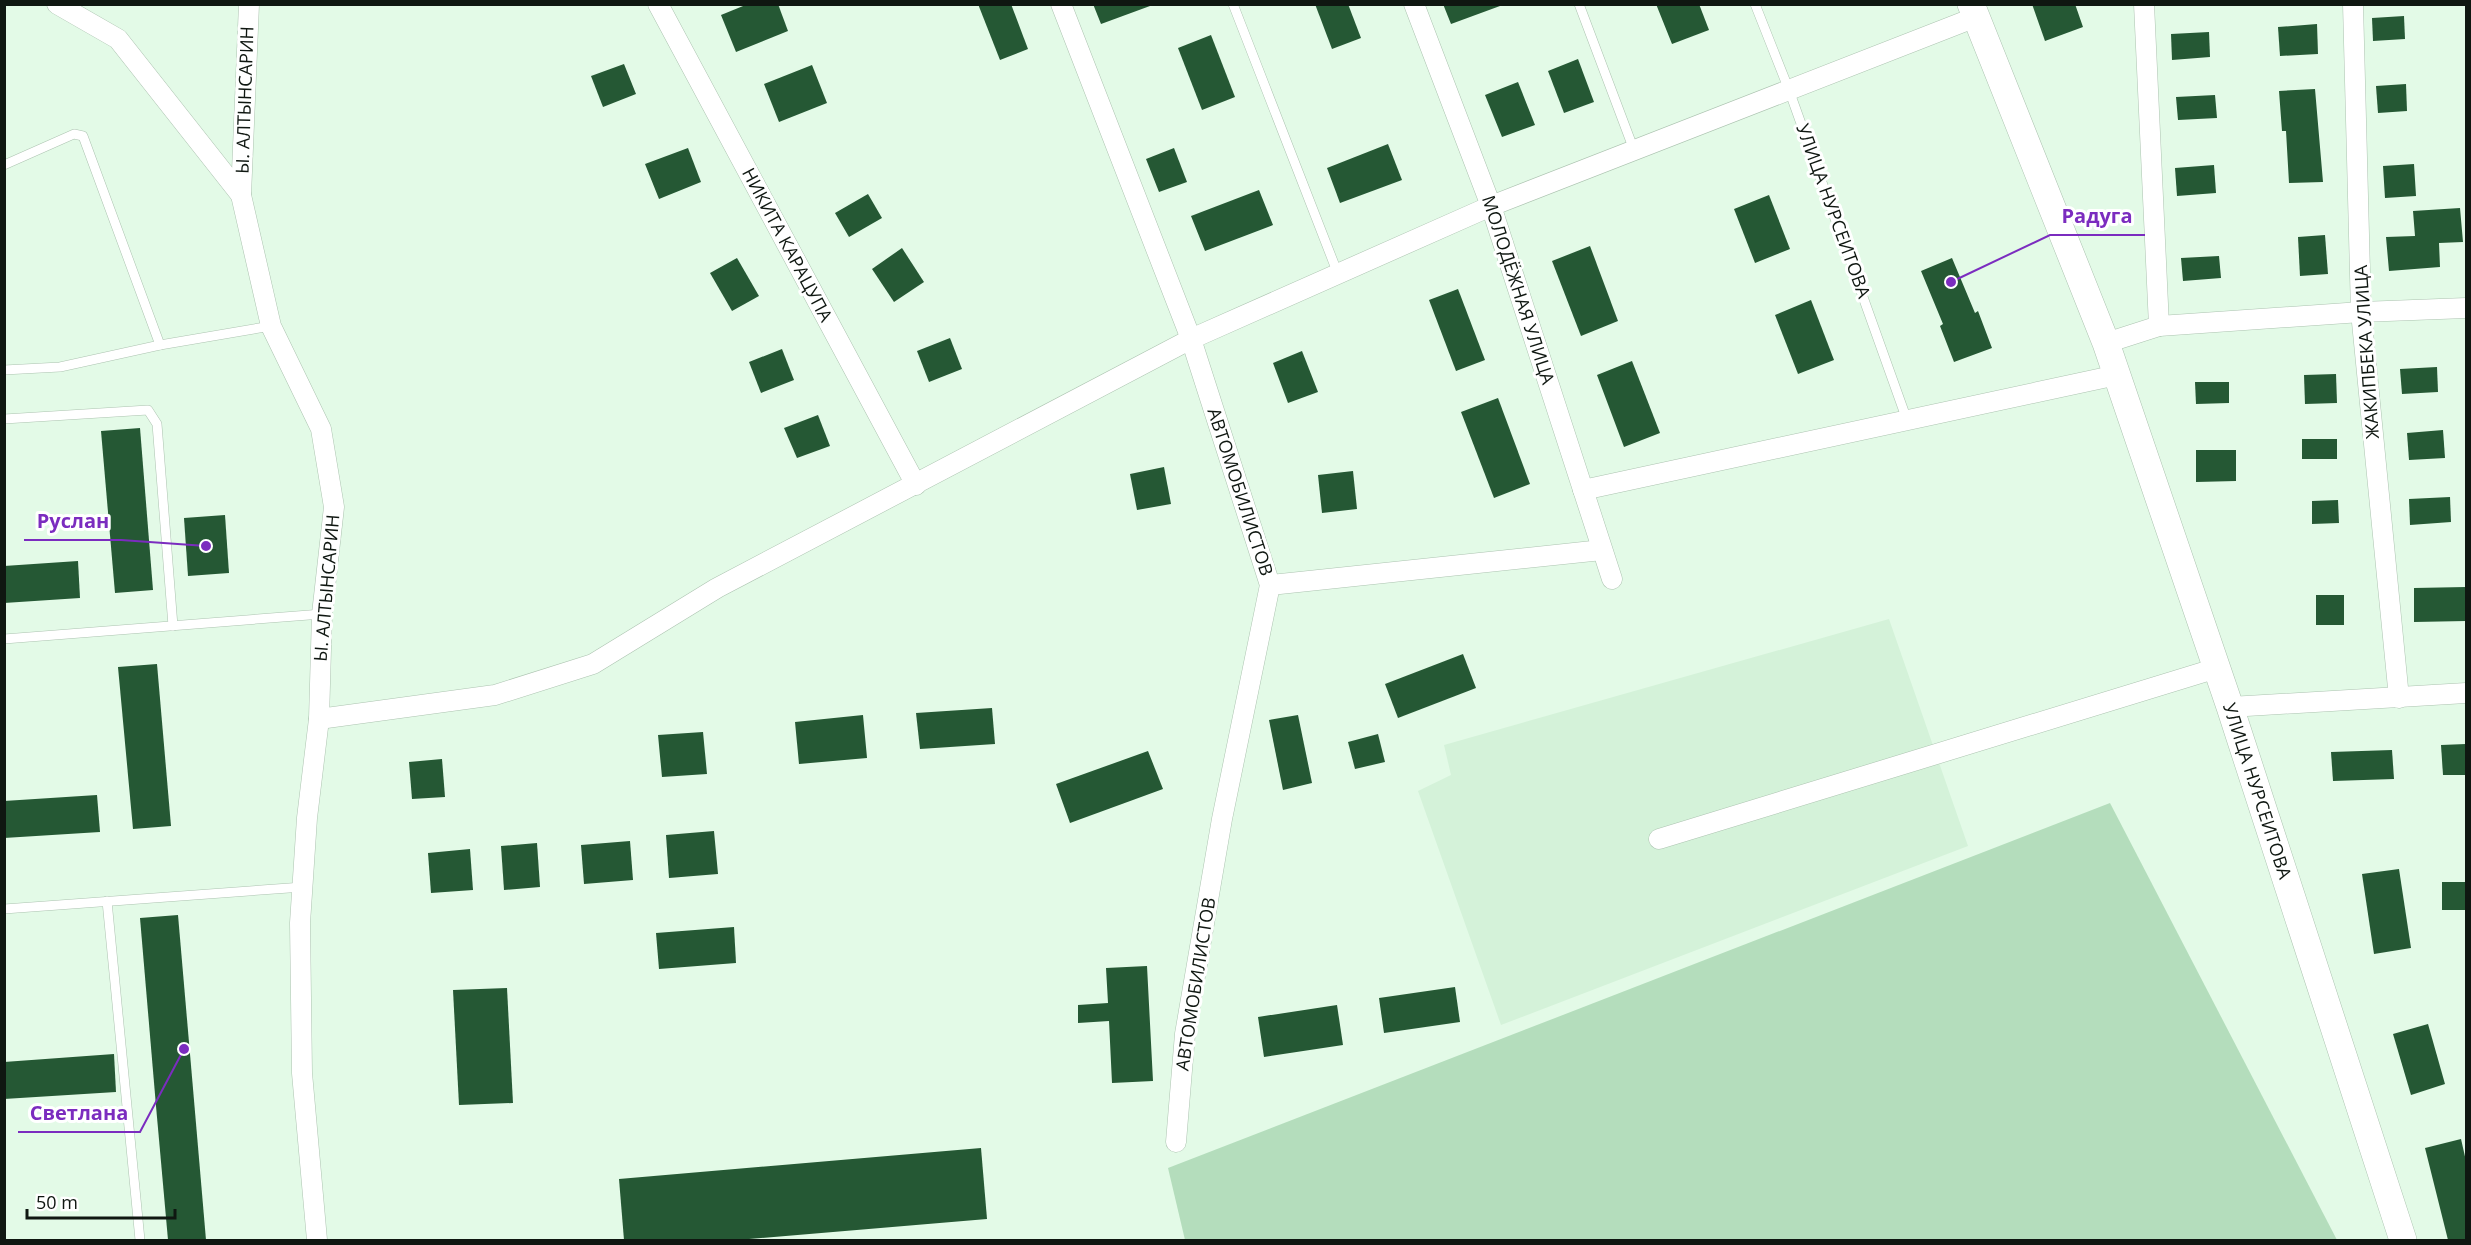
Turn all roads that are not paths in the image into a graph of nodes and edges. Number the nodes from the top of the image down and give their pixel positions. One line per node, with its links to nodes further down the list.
1 (57, 4): 15 (street)
2 (249, 4): 15 (street, Ы. АЛТЫНСАРИН)
3 (658, 4): 29 (street, НИКИТА КАРАЦУПА)
4 (1061, 4): 22 (street, АВТОМОБИЛИСТОВ)
5 (1233, 4): 17 (lane)
6 (1414, 4): 16 (street, МОЛОДЁЖНАЯ УЛИЦА)
7 (1578, 4): 13 (lane)
8 (1755, 4): 12 (lane, УЛИЦА НУРСЕИТОВА)
9 (2144, 4): 21 (street)
10 (2353, 4): 19 (street, ЖАКИПБЕКА УЛИЦА)
11 (1974, 11): 12 (street); 23 (main road, УЛИЦА НУРСЕИТОВА)
12 (1790, 90): 13 (street); 28 (lane, УЛИЦА НУРСЕИТОВА)
13 (1634, 150): 16 (street)
14 (4, 165): 24 (lane)
15 (241, 195): 20 (street, Ы. АЛТЫНСАРИН)
16 (1491, 206): 17 (street); 30 (street, МОЛОДЁЖНАЯ УЛИЦА)
17 (1338, 274): 22 (street)
18 (2466, 308): 19 (street)
19 (2361, 312): 21 (street); 39 (street, ЖАКИПБЕКА УЛИЦА)
20 (271, 326): 24 (lane); 34 (street, Ы. АЛТЫНСАРИН)
21 (2159, 326): 23 (street)
22 (1191, 339): 29 (street); 33 (street, АВТОМОБИЛИСТОВ)
23 (2106, 343): 26 (main road, УЛИЦА НУРСЕИТОВА)
24 (160, 345): 25 (lane)
25 (4, 370)
26 (2117, 375): 28 (street); 37 (main road, УЛИЦА НУРСЕИТОВА)
27 (4, 419): 35 (lane)
28 (1908, 420): 30 (street)
29 (916, 485): 41 (street)
30 (1583, 490): 31 (street, МОЛОДЁЖНАЯ УЛИЦА)
31 (1602, 550): 32 (street, МОЛОДЁЖНАЯ УЛИЦА); 33 (street)
32 (1612, 579)
33 (1269, 585): 46 (street, АВТОМОБИЛИСТОВ)
34 (322, 615): 35 (lane); 41 (street, Ы. АЛТЫНСАРИН)
35 (173, 626): 36 (lane)
36 (4, 639)
37 (2217, 668): 40 (main road, УЛИЦА НУРСЕИТОВА); 42 (street)
38 (2466, 693): 39 (street)
39 (2399, 698): 40 (street)
40 (2230, 707): 49 (main road, УЛИЦА НУРСЕИТОВА)
41 (318, 719): 43 (street, Ы. АЛТЫНСАРИН)
42 (1659, 839)
43 (303, 887): 44 (lane); 48 (street, Ы. АЛТЫНСАРИН)
44 (107, 901): 45 (lane); 47 (lane)
45 (4, 909)
46 (1176, 1142)
47 (140, 1240)
48 (317, 1240)
49 (2403, 1240)

